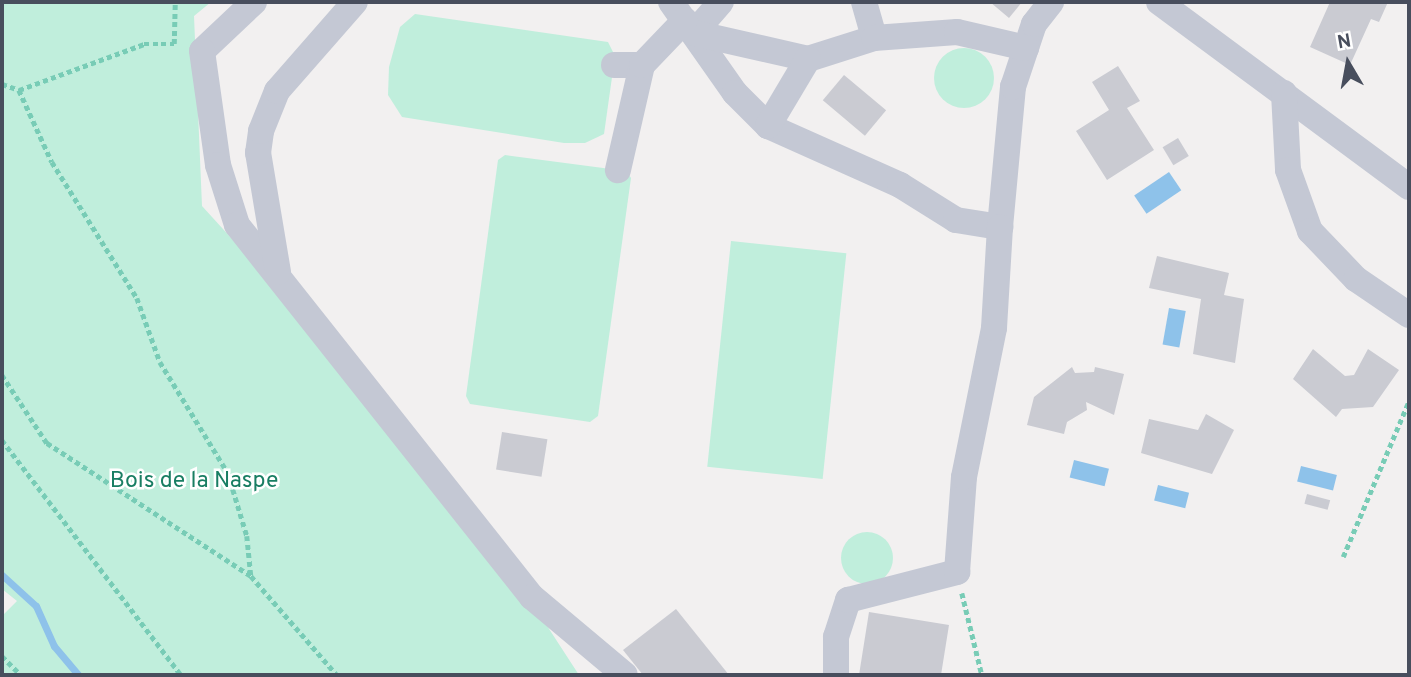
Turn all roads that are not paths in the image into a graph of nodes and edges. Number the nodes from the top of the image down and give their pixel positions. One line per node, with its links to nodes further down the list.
1 (254, 2): 18 (street)
2 (355, 2): 18 (street)
3 (721, 2): 7 (street)
4 (864, 2): 8 (street)
5 (1051, 2): 9 (street)
6 (1159, 2): 13 (street)
7 (683, 18): 10 (street); 12 (street); 14 (street)
8 (874, 38): 9 (street); 10 (street)
9 (1026, 48): 17 (street)
10 (808, 59): 14 (street)
11 (614, 65): 12 (street)
12 (642, 65): 15 (street)
13 (1284, 93): 16 (street); 19 (street)
14 (768, 126): 17 (street)
15 (618, 170)
16 (1409, 187)
17 (1000, 227): 21 (street)
18 (278, 272): 20 (street)
19 (1409, 315)
20 (625, 675)
21 (836, 675)

